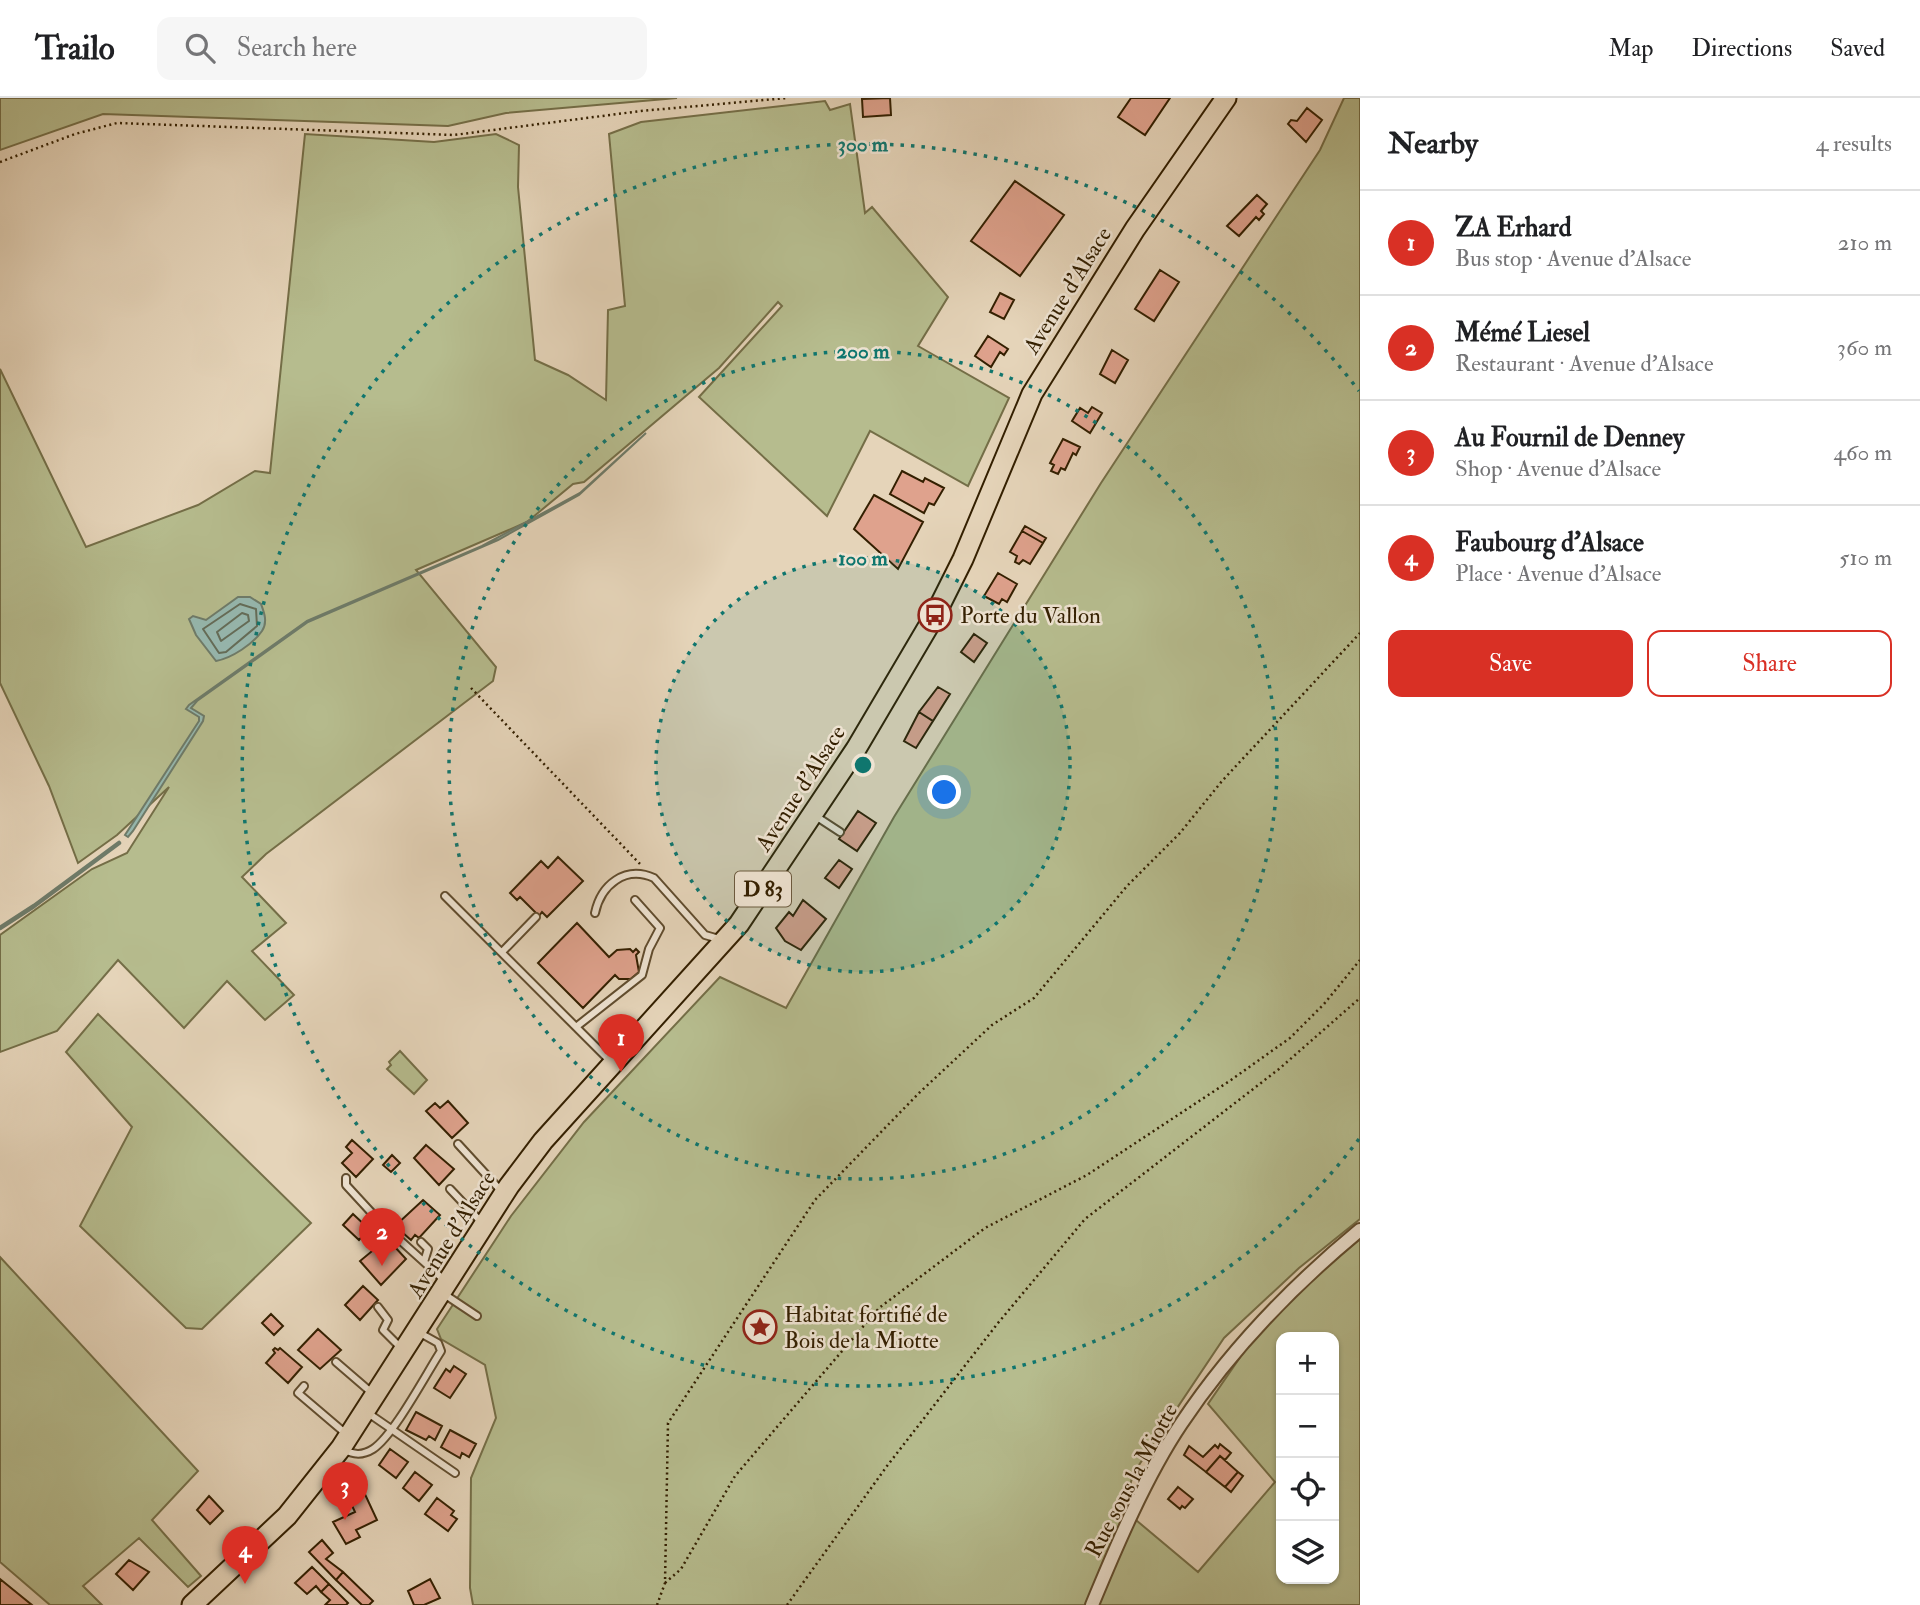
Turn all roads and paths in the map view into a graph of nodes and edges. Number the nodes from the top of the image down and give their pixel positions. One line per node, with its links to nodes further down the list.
1 (787, 98): 3 (path)
2 (1226, 98): 6 (main road, Avenue d'Alsace / D 83)
3 (0, 162)
4 (1360, 633): 38 (path)
5 (471, 688): 8 (path)
6 (813, 814): 7 (lane); 13 (main road, Avenue d'Alsace / D 83)
7 (840, 832)
8 (646, 874): 11 (lane); 13 (lane)
9 (445, 896): 14 (lane)
10 (635, 901): 17 (lane)
11 (595, 913)
12 (536, 917): 14 (lane)
13 (724, 941): 18 (main road, Avenue d'Alsace / D 83)
14 (502, 952): 17 (lane)
15 (1360, 960): 38 (path)
16 (1360, 998): 41 (path)
17 (576, 1027): 18 (lane)
18 (612, 1064): 22 (main road, Avenue d'Alsace / D 83)
19 (458, 1144): 22 (lane)
20 (345, 1178): 26 (lane)
21 (450, 1189): 23 (lane)
22 (504, 1194): 23 (main road, Avenue d'Alsace / D 83)
23 (484, 1225): 27 (main road, Avenue d'Alsace / D 83)
24 (1360, 1230): 42 (street, Rue sous la Miotte)
25 (421, 1242): 26 (lane)
26 (424, 1262): 27 (lane)
27 (445, 1289): 29 (lane); 30 (main road, Avenue d'Alsace / D 83)
28 (378, 1307): 31 (lane)
29 (477, 1316)
30 (419, 1332): 31 (main road, Avenue d'Alsace / D 83); 35 (lane)
31 (406, 1352): 34 (main road, Avenue d'Alsace / D 83)
32 (336, 1362): 34 (lane)
33 (304, 1386): 36 (lane)
34 (371, 1404): 35 (lane); 36 (main road, Avenue d'Alsace / D 83)
35 (390, 1430): 36 (lane); 37 (lane)
36 (345, 1443): 39 (main road, Avenue d'Alsace / D 83)
37 (455, 1473)
38 (665, 1583): 40 (path)
39 (192, 1605)
40 (657, 1605)
41 (787, 1605)
42 (1092, 1605)

